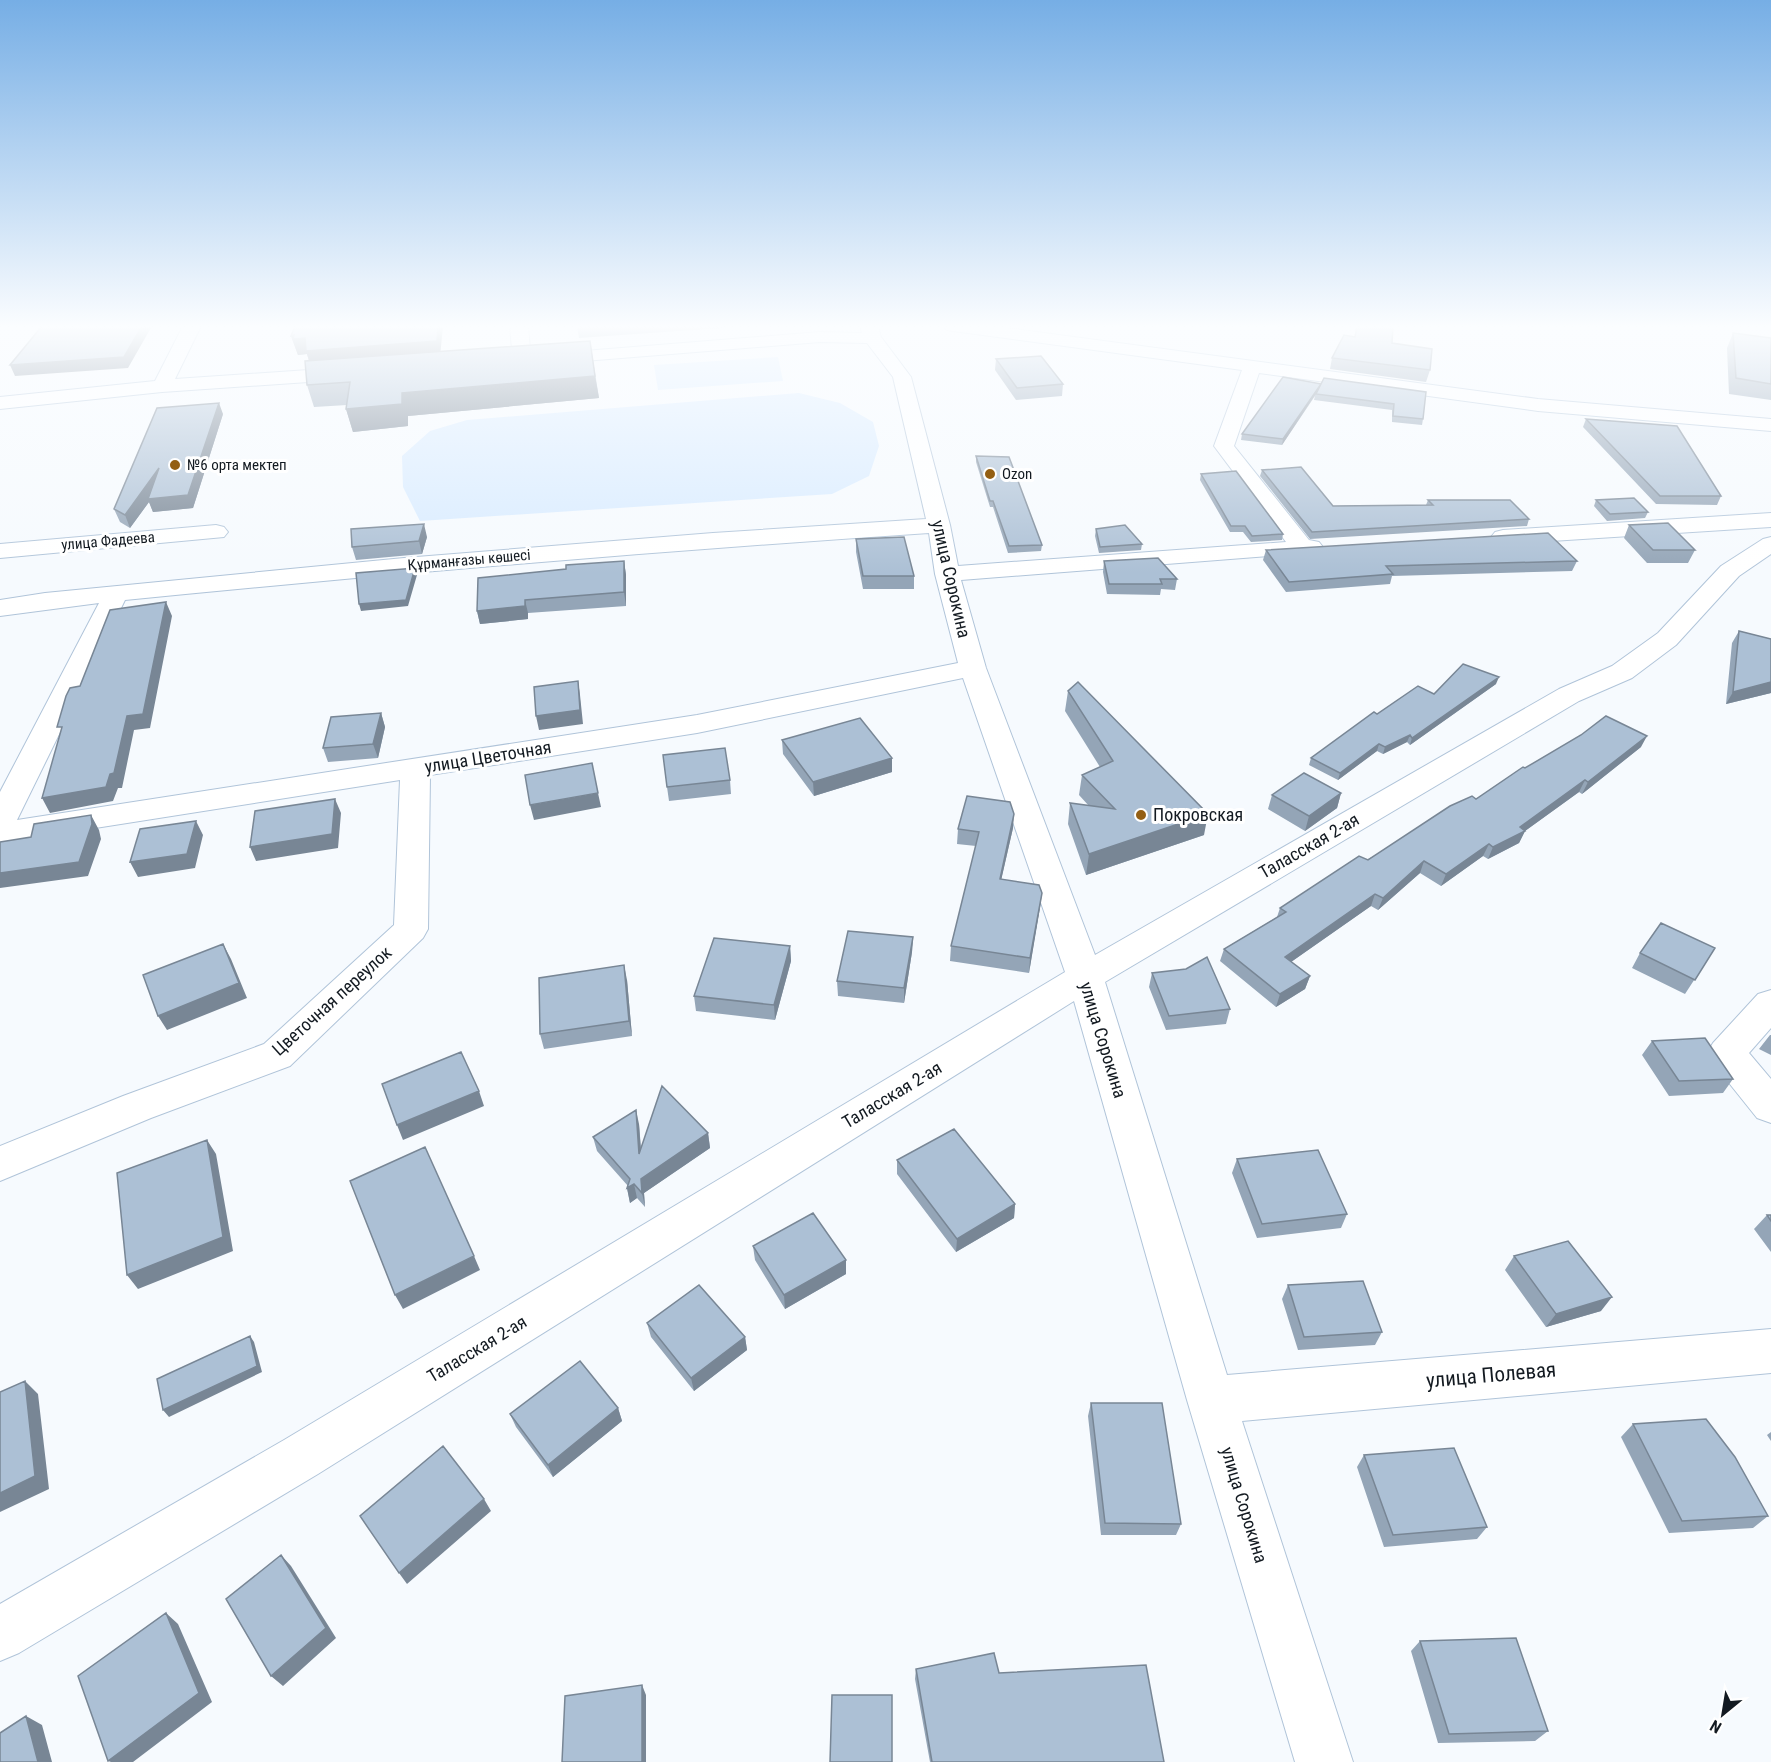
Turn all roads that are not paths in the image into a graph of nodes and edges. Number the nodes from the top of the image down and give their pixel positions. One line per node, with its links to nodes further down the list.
1 (910, 408): 6 (street, улица Сорокина)
2 (1237, 408): 11 (street)
3 (1576, 408): 4 (street)
4 (1771, 425)
5 (1771, 520): 8 (street)
6 (939, 525): 13 (street, улица Сорокина); 14 (street, Құрманғазы көшесі)
7 (216, 532): 12 (street, улица Фадеева)
8 (1482, 538)
9 (1771, 544): 20 (street, Таласская 2-ая)
10 (1338, 546): 11 (street)
11 (1303, 548): 13 (street)
12 (0, 551)
13 (947, 574): 16 (street, улица Сорокина)
14 (116, 594): 15 (street, Құрманғазы көшесі); 18 (street)
15 (0, 608)
16 (972, 668): 17 (street, улица Цветочная); 20 (street, улица Сорокина)
17 (415, 769): 19 (street, улица Цветочная); 23 (street, Цветочная переулок)
18 (0, 822)
19 (0, 833)
20 (1085, 977): 25 (street, улица Сорокина); 26 (street, Таласская 2-ая)
21 (1771, 1004): 22 (street)
22 (1771, 1107)
23 (0, 1164)
24 (1771, 1351): 25 (street, улица Полевая)
25 (1211, 1400): 27 (street, улица Сорокина)
26 (0, 1634)
27 (1324, 1762)

